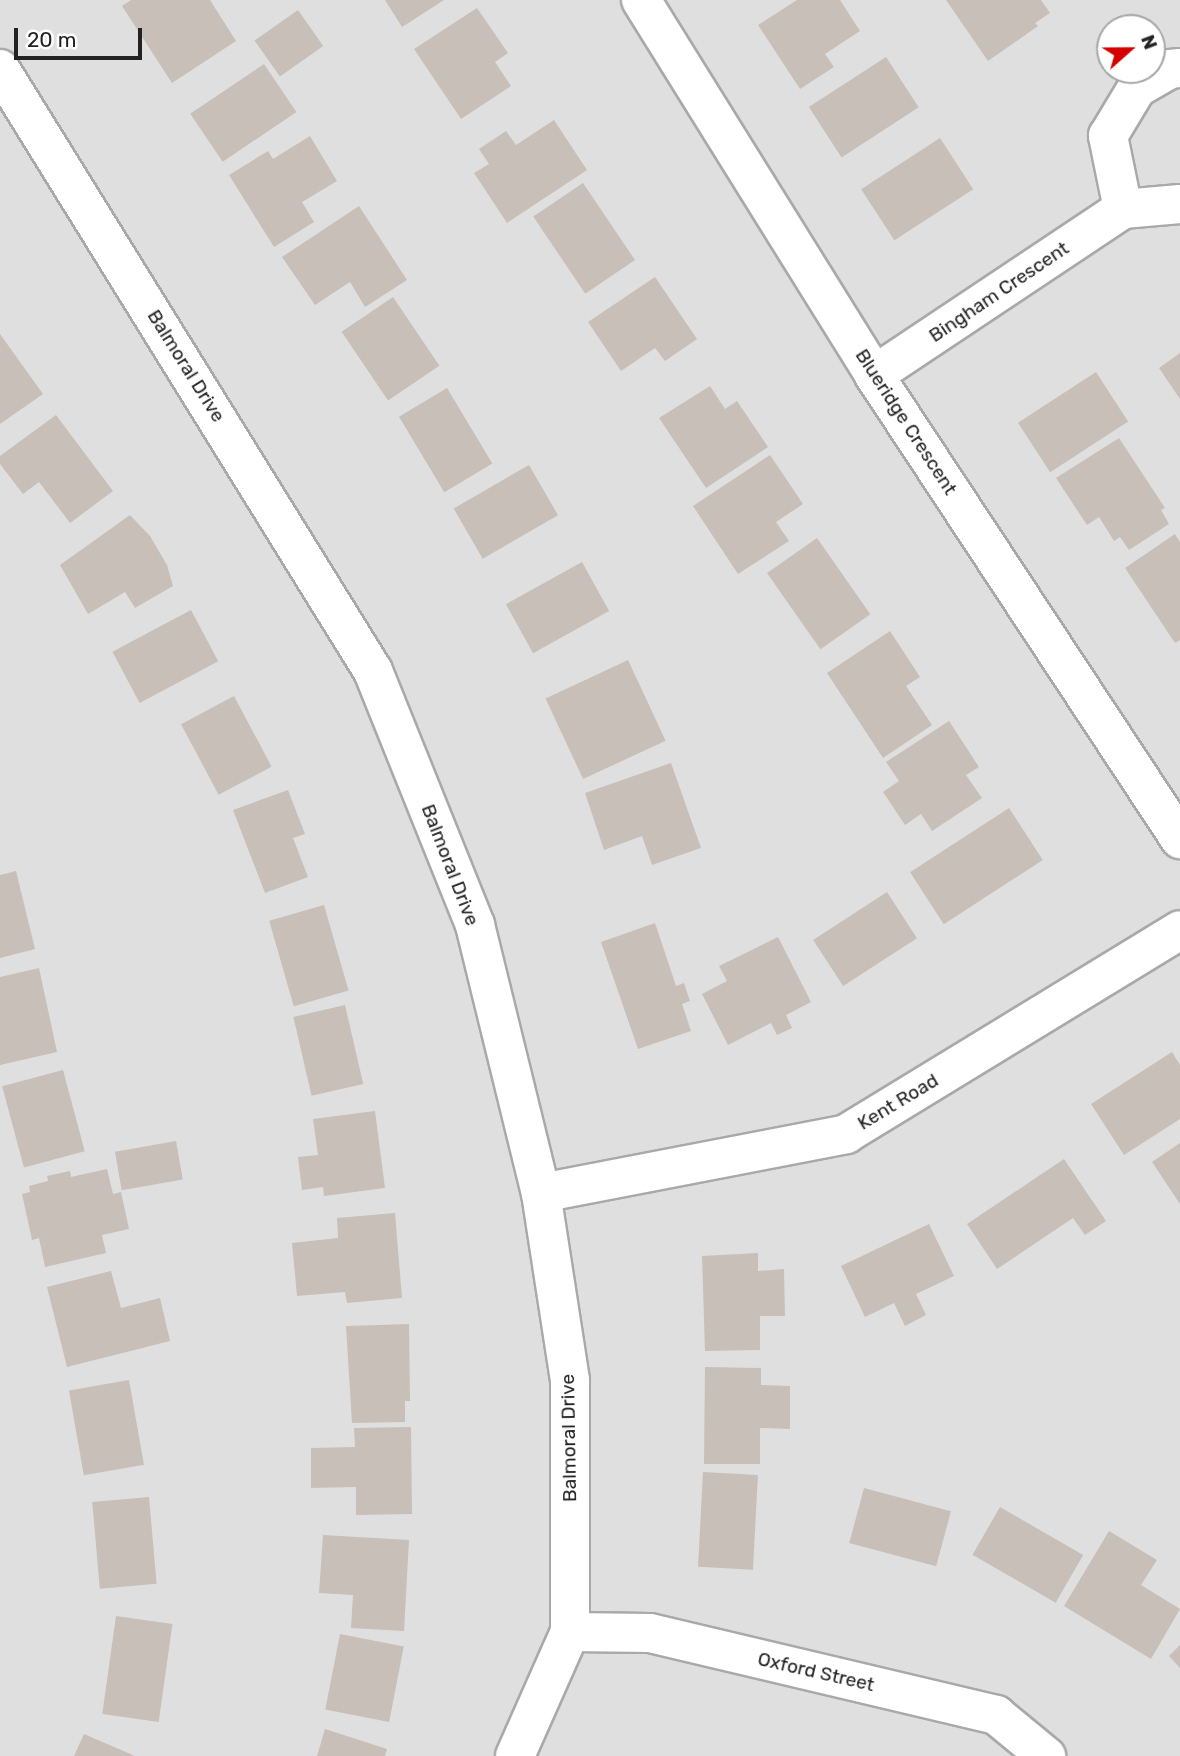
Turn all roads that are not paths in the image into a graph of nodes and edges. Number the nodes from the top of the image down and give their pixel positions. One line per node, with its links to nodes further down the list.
1 (641, 0): 6 (street, Blueridge Crescent)
2 (1180, 68): 5 (street)
3 (0, 69): 9 (street, Balmoral Drive)
4 (1180, 204): 5 (street, Bingham Crescent)
5 (1123, 209): 6 (street, Bingham Crescent)
6 (874, 374): 7 (street, Blueridge Crescent)
7 (1180, 839)
8 (1180, 930): 9 (street, Kent Road)
9 (541, 1193): 10 (street, Balmoral Drive)
10 (570, 1632): 11 (street, Balmoral Drive); 12 (street, Oxford Street)
11 (515, 1756)
12 (1046, 1756)

